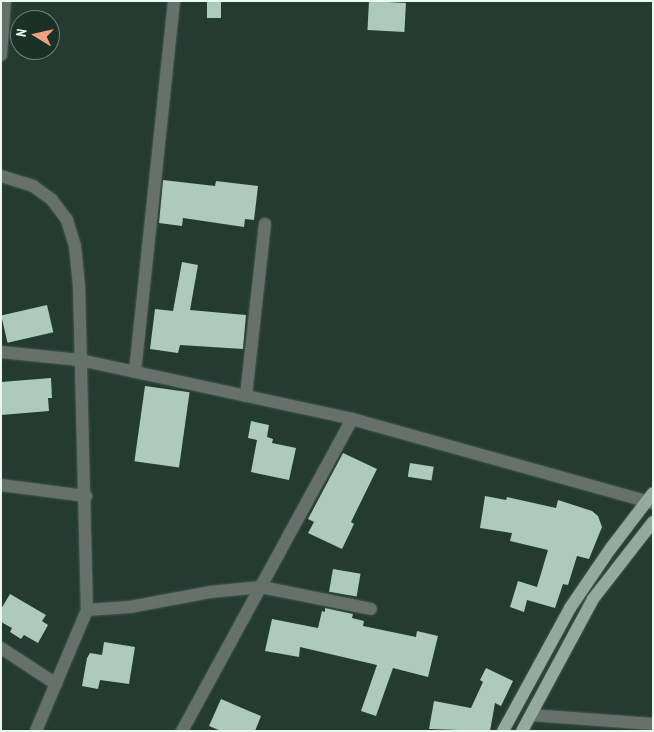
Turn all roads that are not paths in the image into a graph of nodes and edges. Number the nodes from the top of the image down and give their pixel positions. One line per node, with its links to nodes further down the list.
1 (5, 1): 3 (street)
2 (174, 1): 8 (street)
3 (1, 55)
4 (1, 176): 7 (street)
5 (264, 224): 9 (street)
6 (1, 352): 7 (street)
7 (80, 360): 8 (street); 12 (street)
8 (135, 372): 9 (street)
9 (246, 396): 10 (street)
10 (352, 420): 13 (street); 15 (street)
11 (1, 485): 12 (street)
12 (86, 496): 17 (street)
13 (651, 499): 25 (main road)
14 (653, 522): 20 (main road)
15 (261, 588): 16 (street); 17 (street); 24 (street)
16 (371, 609)
17 (87, 610): 19 (street)
18 (1, 648): 19 (street)
19 (56, 684): 23 (street)
20 (531, 715): 22 (street); 26 (main road)
21 (653, 724): 22 (street)
22 (635, 727)
23 (36, 731)
24 (182, 731)
25 (503, 731)
26 (522, 731)

